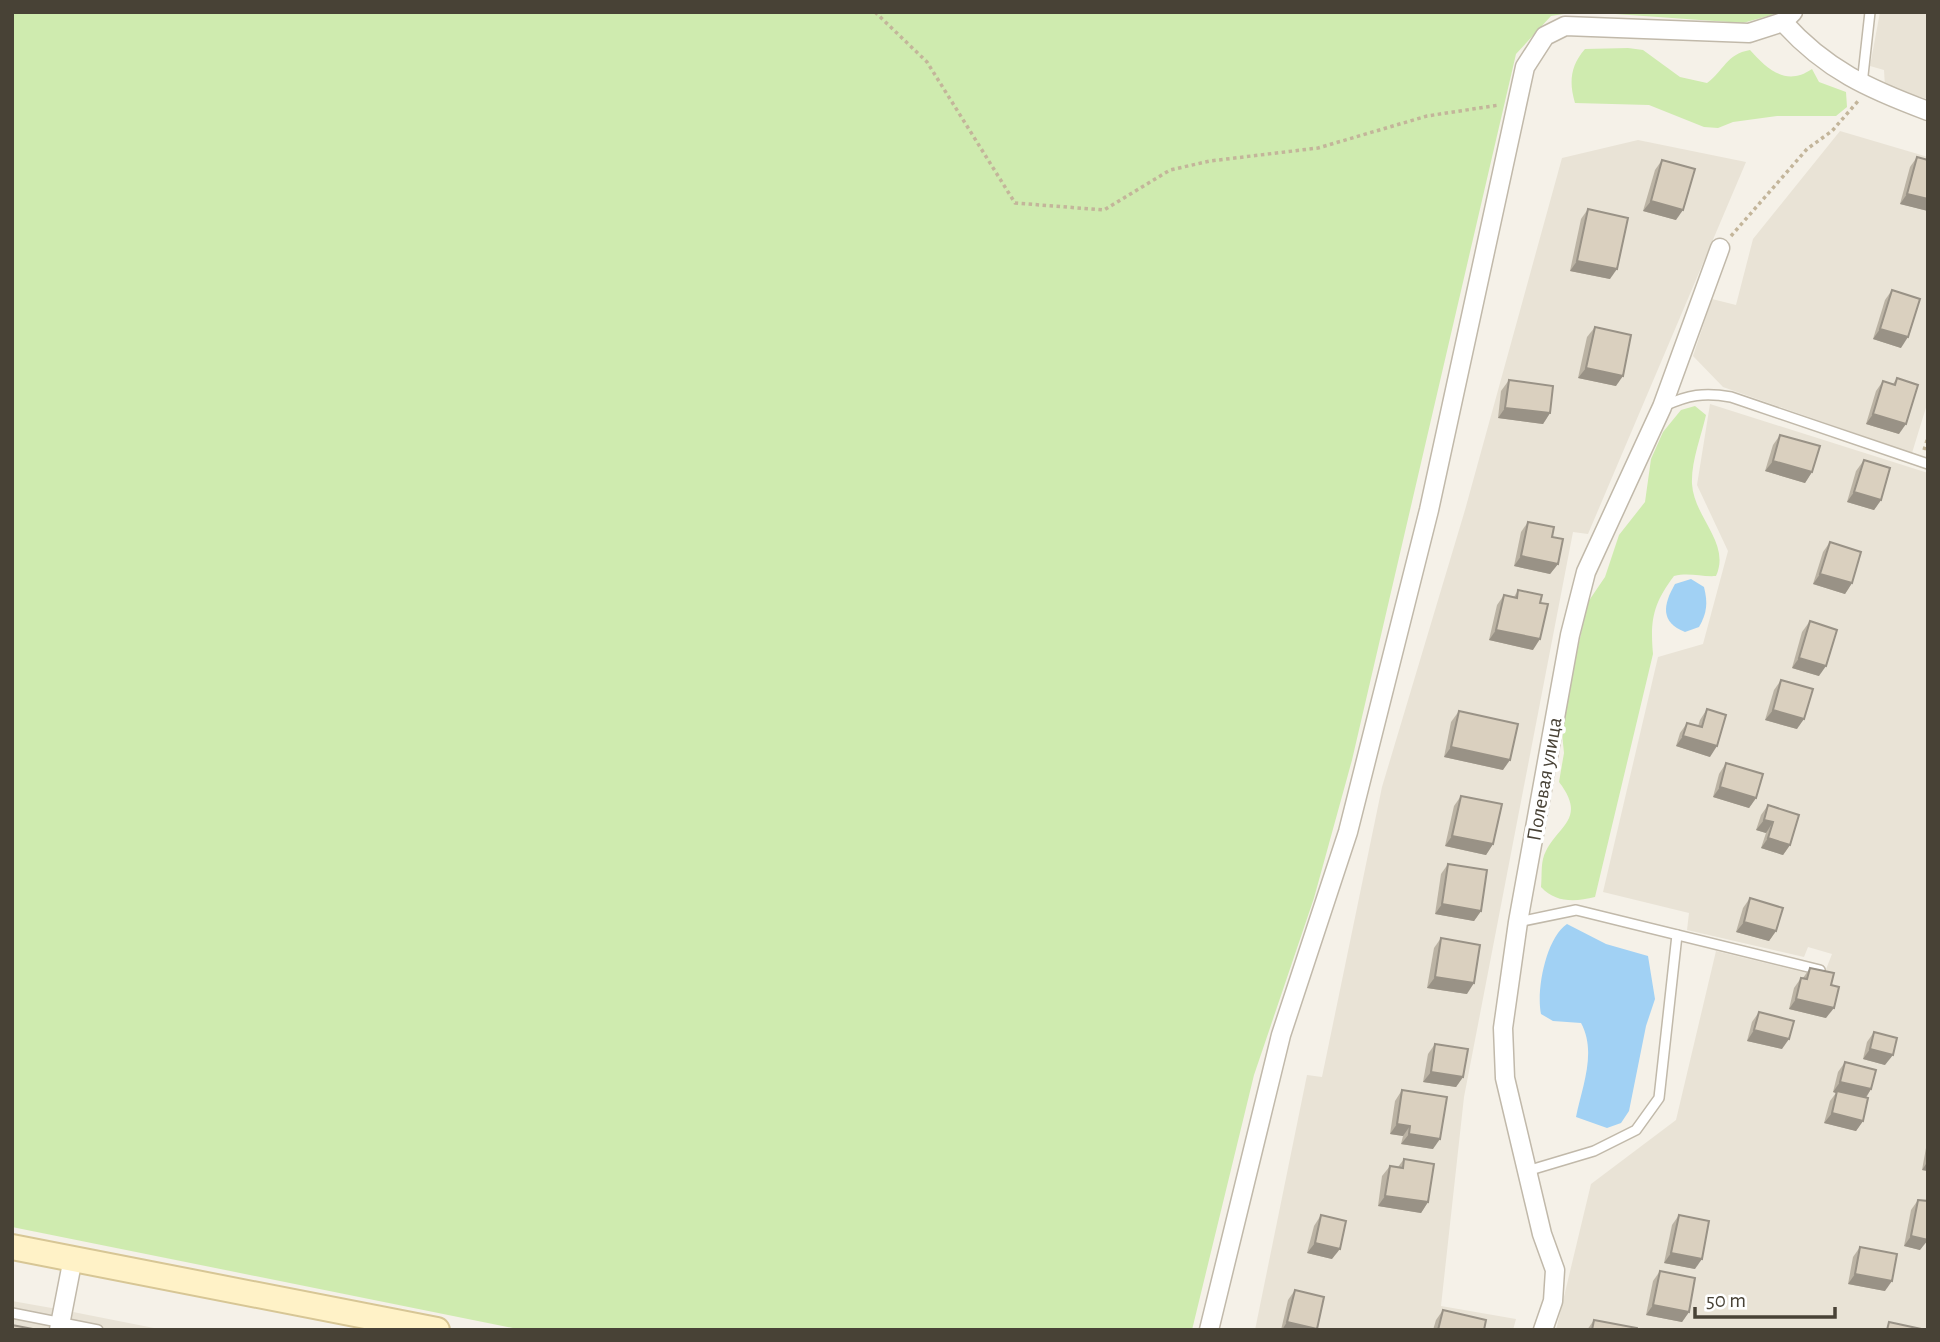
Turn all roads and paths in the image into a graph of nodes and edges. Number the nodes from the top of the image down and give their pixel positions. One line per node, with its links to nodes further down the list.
1 (876, 12): 5 (path)
2 (1870, 12): 4 (lane)
3 (1788, 17): 4 (street); 20 (street)
4 (1861, 86): 6 (street); 7 (path)
5 (1504, 105)
6 (1928, 111)
7 (1720, 248): 8 (street, Полевая улица)
8 (1661, 407): 9 (lane); 10 (street, Полевая улица)
9 (1928, 464)
10 (1518, 922): 11 (lane); 13 (street, Полевая улица)
11 (1677, 935): 12 (lane); 13 (lane)
12 (1820, 970)
13 (1527, 1171): 21 (street, Полевая улица)
14 (12, 1247): 15 (street)
15 (73, 1258): 17 (street); 19 (street)
16 (12, 1313): 17 (lane)
17 (60, 1326): 18 (lane)
18 (98, 1330)
19 (437, 1330)
20 (1209, 1330)
21 (1543, 1330)

